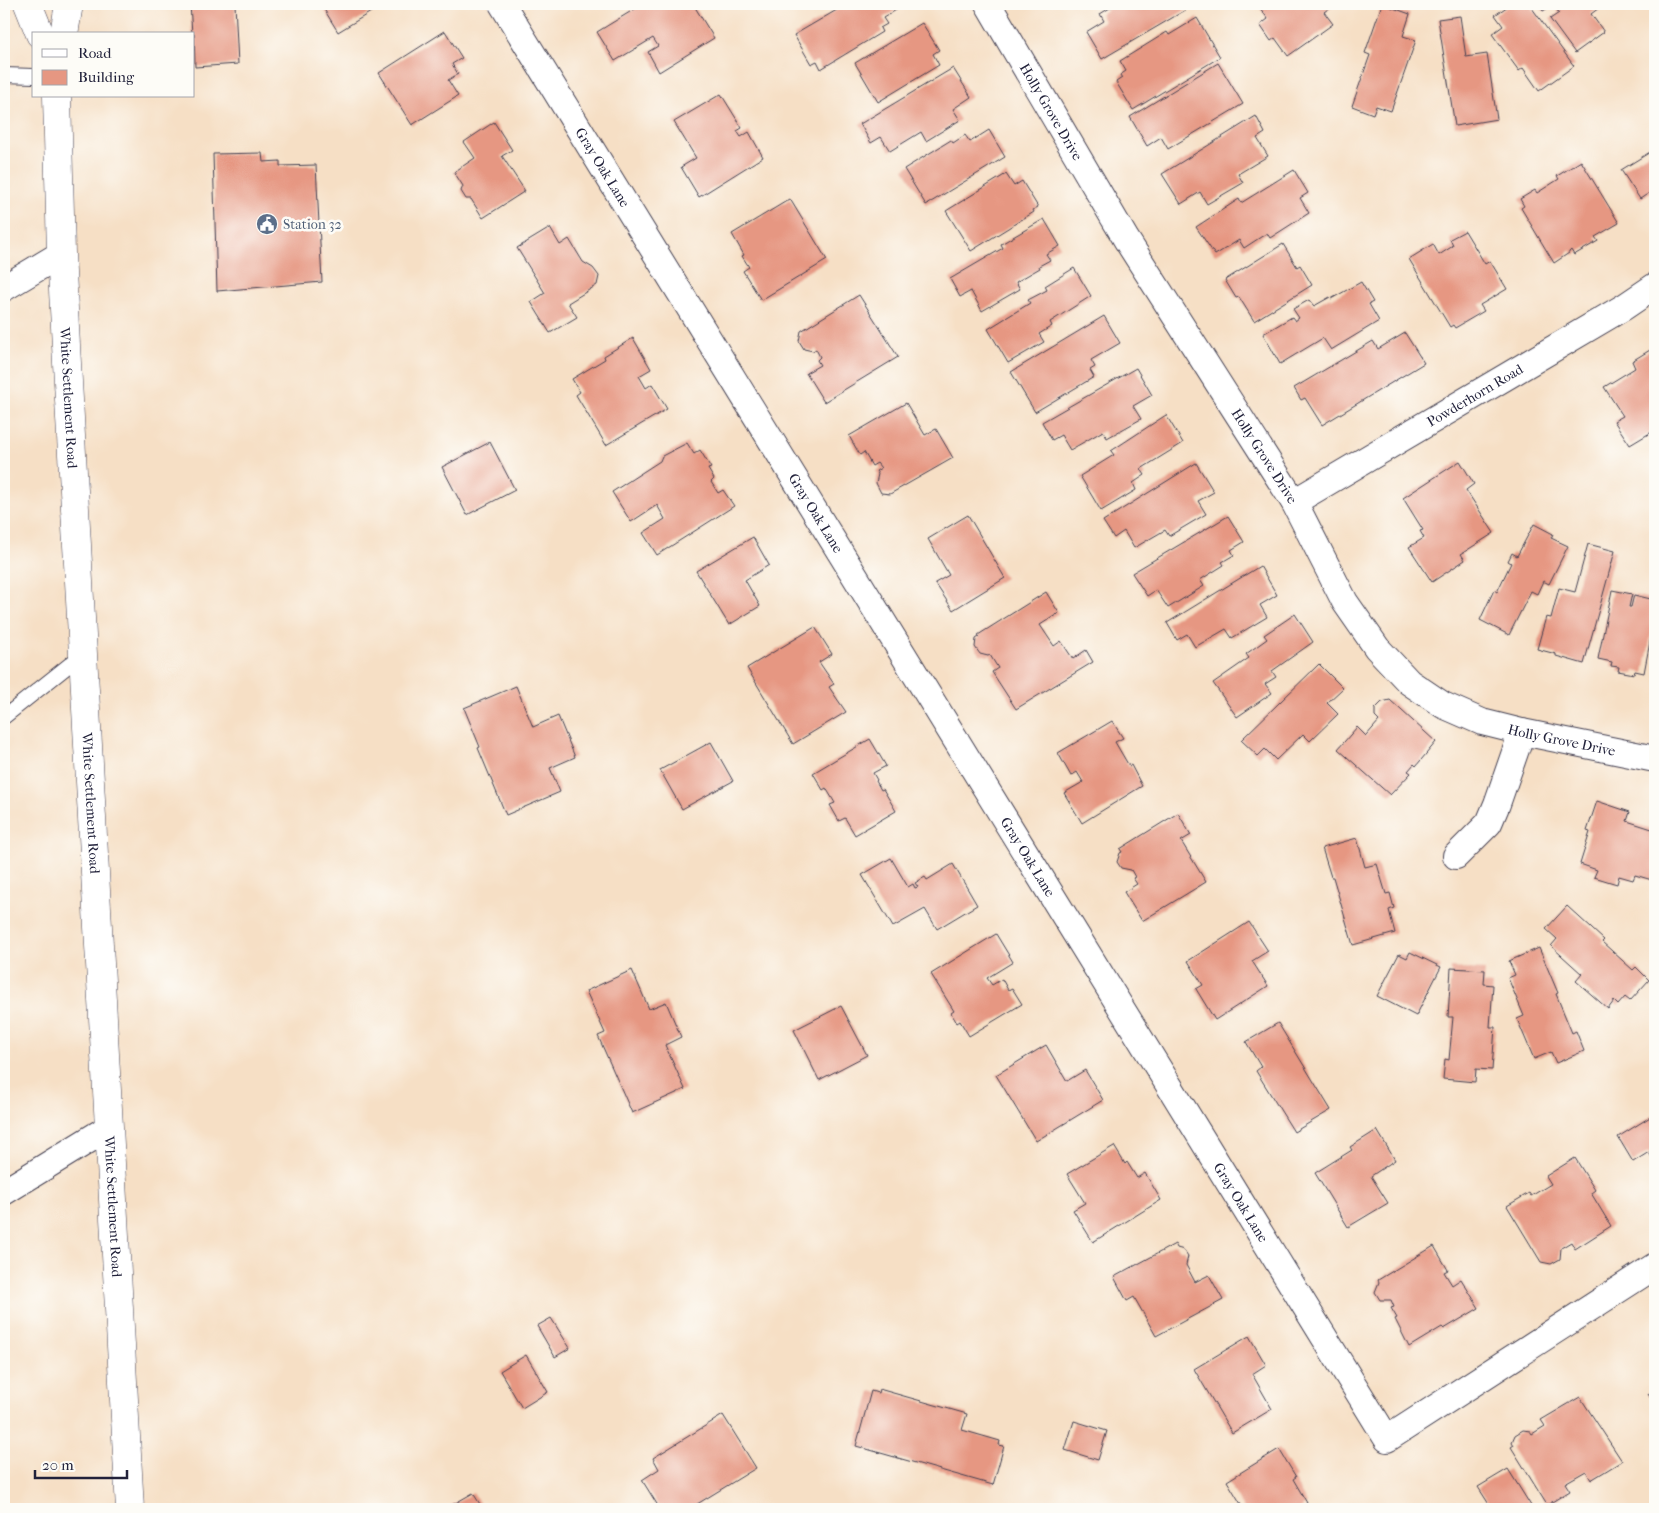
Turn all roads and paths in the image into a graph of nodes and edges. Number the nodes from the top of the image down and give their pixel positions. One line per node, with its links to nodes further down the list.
1 (28, 4): 5 (main road)
2 (69, 4): 6 (main road)
3 (502, 4): 21 (street, Gray Oak Lane)
4 (988, 4): 13 (street, Holly Grove Drive)
5 (39, 32)
6 (64, 32)
7 (4, 75): 8 (lane)
8 (32, 76)
9 (56, 98): 10 (main road, White Settlement Road)
10 (61, 254): 12 (street); 14 (main road, White Settlement Road)
11 (1655, 286): 13 (street, Powderhorn Road)
12 (4, 288)
13 (1294, 502): 16 (street, Holly Grove Drive)
14 (83, 654): 15 (lane); 19 (main road, White Settlement Road)
15 (4, 717)
16 (1522, 732): 17 (street, Holly Grove Drive); 18 (street)
17 (1655, 759)
18 (1456, 856)
19 (108, 1128): 20 (street); 22 (main road, White Settlement Road)
20 (4, 1192)
21 (1655, 1266)
22 (130, 1509)

